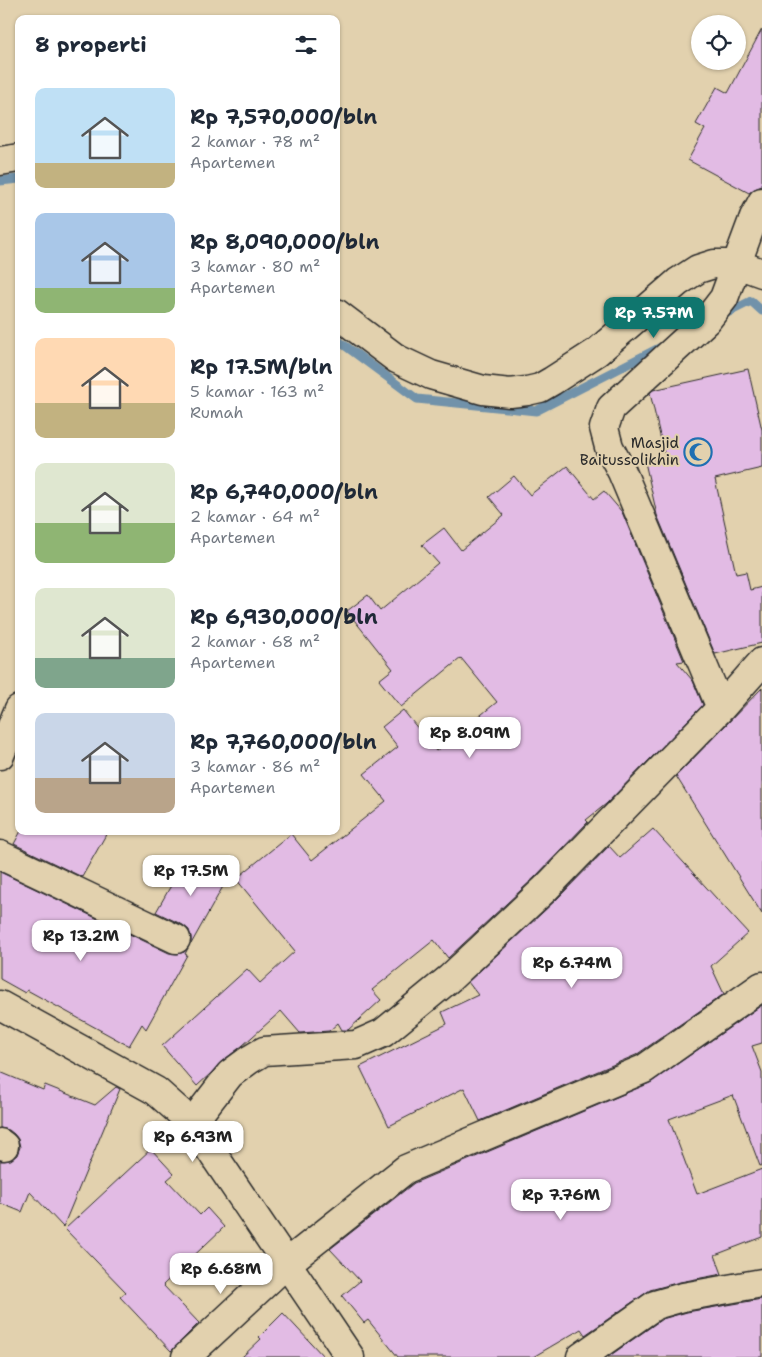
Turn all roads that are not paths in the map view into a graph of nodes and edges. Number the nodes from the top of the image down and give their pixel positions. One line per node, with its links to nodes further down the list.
1 (15, 158): 2 (street)
2 (0, 160)
3 (762, 202): 4 (street)
4 (750, 269): 5 (street); 7 (street)
5 (340, 316)
6 (762, 662): 7 (street)
7 (721, 708): 14 (street)
8 (15, 719): 9 (street)
9 (0, 755)
10 (0, 854): 11 (street)
11 (176, 939)
12 (762, 986): 15 (street)
13 (0, 1005): 14 (street)
14 (192, 1123): 15 (street)
15 (286, 1264): 17 (street); 18 (street)
16 (762, 1283): 19 (street)
17 (186, 1357)
18 (350, 1357)
19 (581, 1357)

